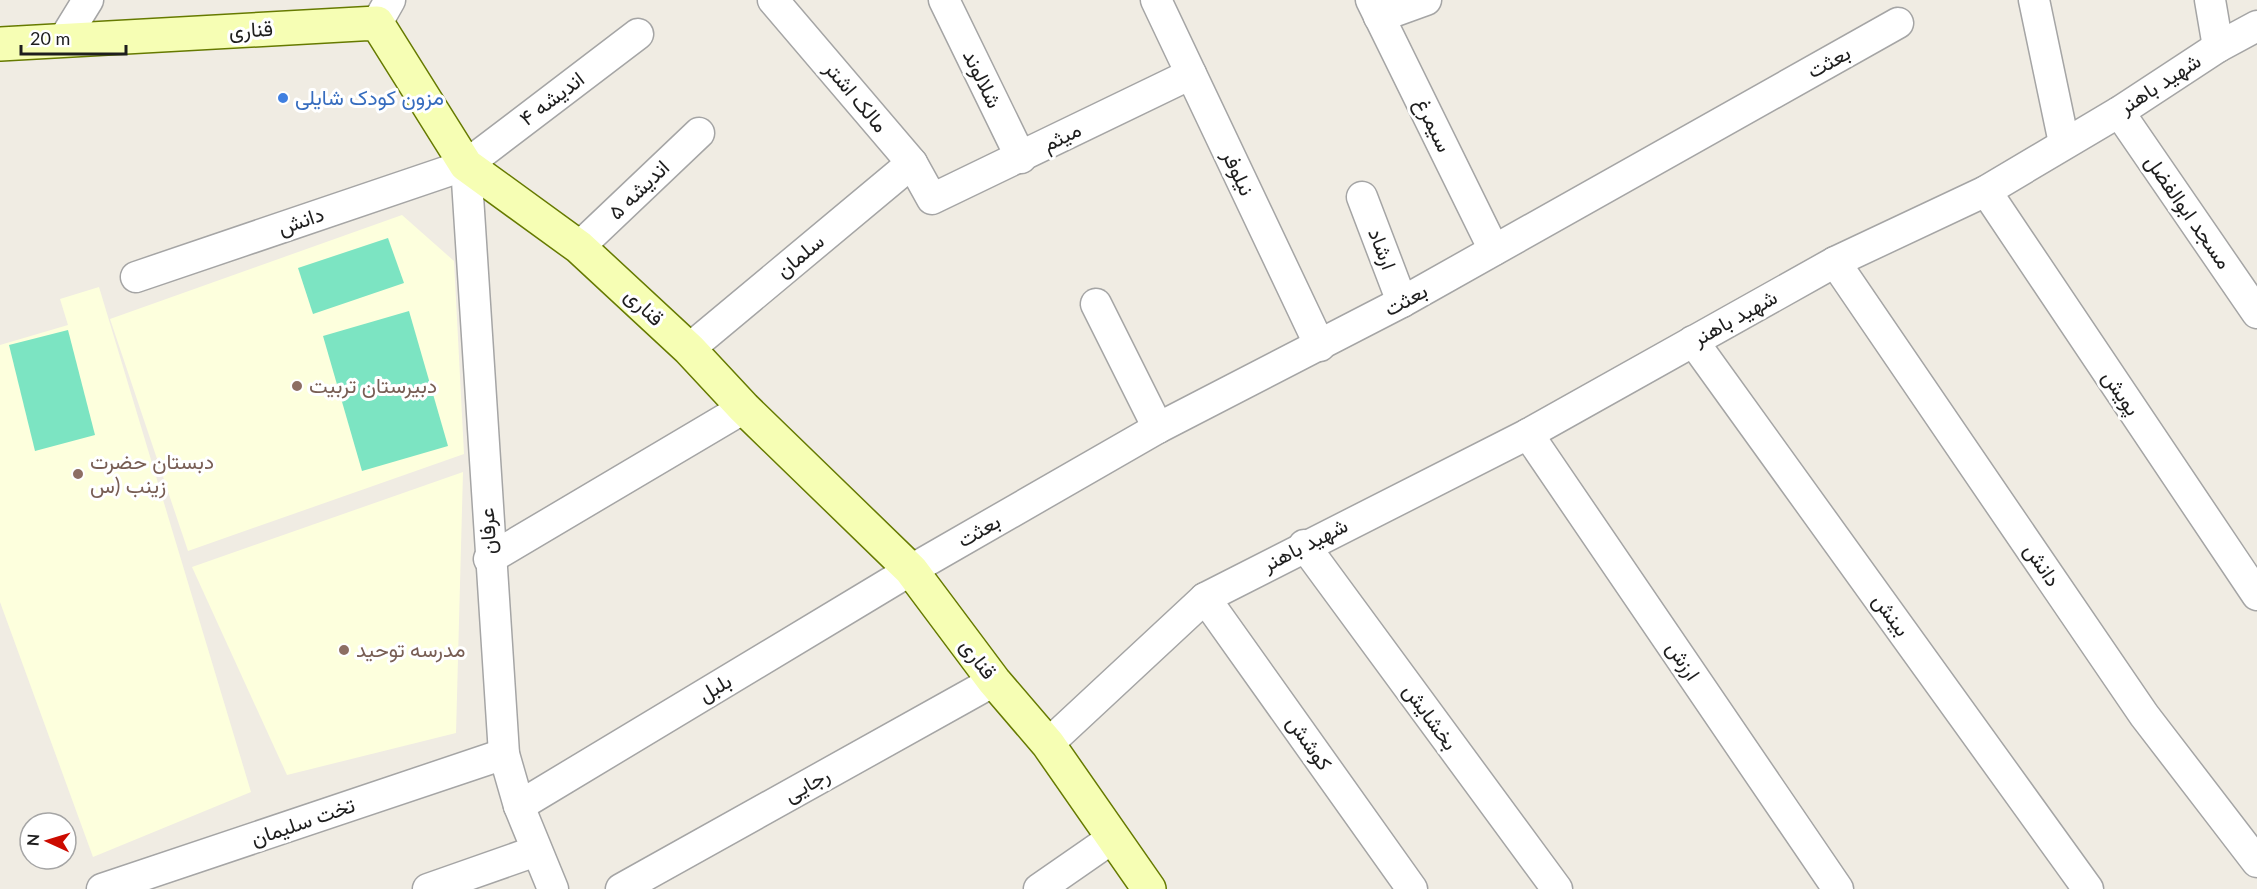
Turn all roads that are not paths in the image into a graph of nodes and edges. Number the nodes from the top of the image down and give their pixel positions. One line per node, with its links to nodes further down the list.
1 (88, 0): 13 (street)
2 (773, 0): 21 (street, مالک اشتر)
3 (944, 0): 20 (street, شلالوند)
4 (1156, 0): 16 (street, نیلوفر)
5 (1426, 0): 8 (street)
6 (2034, 0): 19 (street)
7 (2210, 0): 15 (street)
8 (1375, 8): 27 (street, سیمرغ)
9 (384, 11): 13 (street, قناری); 22 (street, قناری)
10 (1898, 23): 27 (street, بعثت)
11 (2257, 26): 15 (street, شهید باهنر)
12 (638, 34): 22 (street, اندیشه ۴)
13 (64, 39): 14 (street, قناری)
14 (0, 44)
15 (2218, 46): 17 (street, شهید باهنر)
16 (1191, 74): 20 (street, میثم); 34 (street, نیلوفر)
17 (2118, 112): 19 (street, شهید باهنر); 32 (street, مسجد ابوالفضل)
18 (699, 133): 26 (street, اندیشه ۵)
19 (2064, 143): 23 (street, شهید باهنر)
20 (1021, 158): 25 (street, میثم)
21 (912, 163): 25 (street, مالک اشتر); 35 (street, سلمان)
22 (466, 165): 26 (street, قناری); 29 (street, دانش); 40 (street, عرفان)
23 (1986, 191): 28 (street, شهید باهنر); 42 (street, پویش)
24 (1362, 197): 30 (street, ارشاد)
25 (932, 199)
26 (579, 247): 35 (street, قناری)
27 (1494, 250): 30 (street, بعثت)
28 (1835, 262): 33 (street, شهید باهنر); 50 (street, دانش)
29 (136, 277)
30 (1402, 302): 34 (street, بعثت)
31 (1096, 304): 37 (street)
32 (2257, 313)
33 (1693, 341): 38 (street, شهید باهنر); 60 (street, بینش)
34 (1320, 346): 37 (street, بعثت)
35 (689, 349): 36 (street, قناری)
36 (744, 408): 40 (street); 41 (street, قناری)
37 (1158, 428): 41 (street, بعثت)
38 (1528, 434): 39 (street, شهید باهنر); 59 (street, ارزش)
39 (1304, 545): 43 (street, شهید باهنر); 58 (street, بخشایش)
40 (489, 560): 46 (street, عرفان)
41 (910, 570): 44 (street, قناری); 47 (street, بلبل)
42 (2257, 596)
43 (1205, 598): 45 (street, شهید باهنر); 57 (street, کوشش)
44 (994, 681): 45 (street, قناری); 54 (street, رجایی)
45 (1048, 744): 48 (street, قناری)
46 (504, 754): 47 (street, عرفان); 51 (street, تخت سلیمان)
47 (519, 806): 49 (street, عرفان)
48 (1114, 837): 55 (street); 56 (street, قناری)
49 (536, 851): 52 (street); 53 (street, عرفان)
50 (2257, 862)
51 (102, 889)
52 (428, 889)
53 (554, 889)
54 (621, 889)
55 (1039, 889)
56 (1149, 889)
57 (1412, 889)
58 (1557, 889)
59 (1838, 889)
60 (2088, 889)

